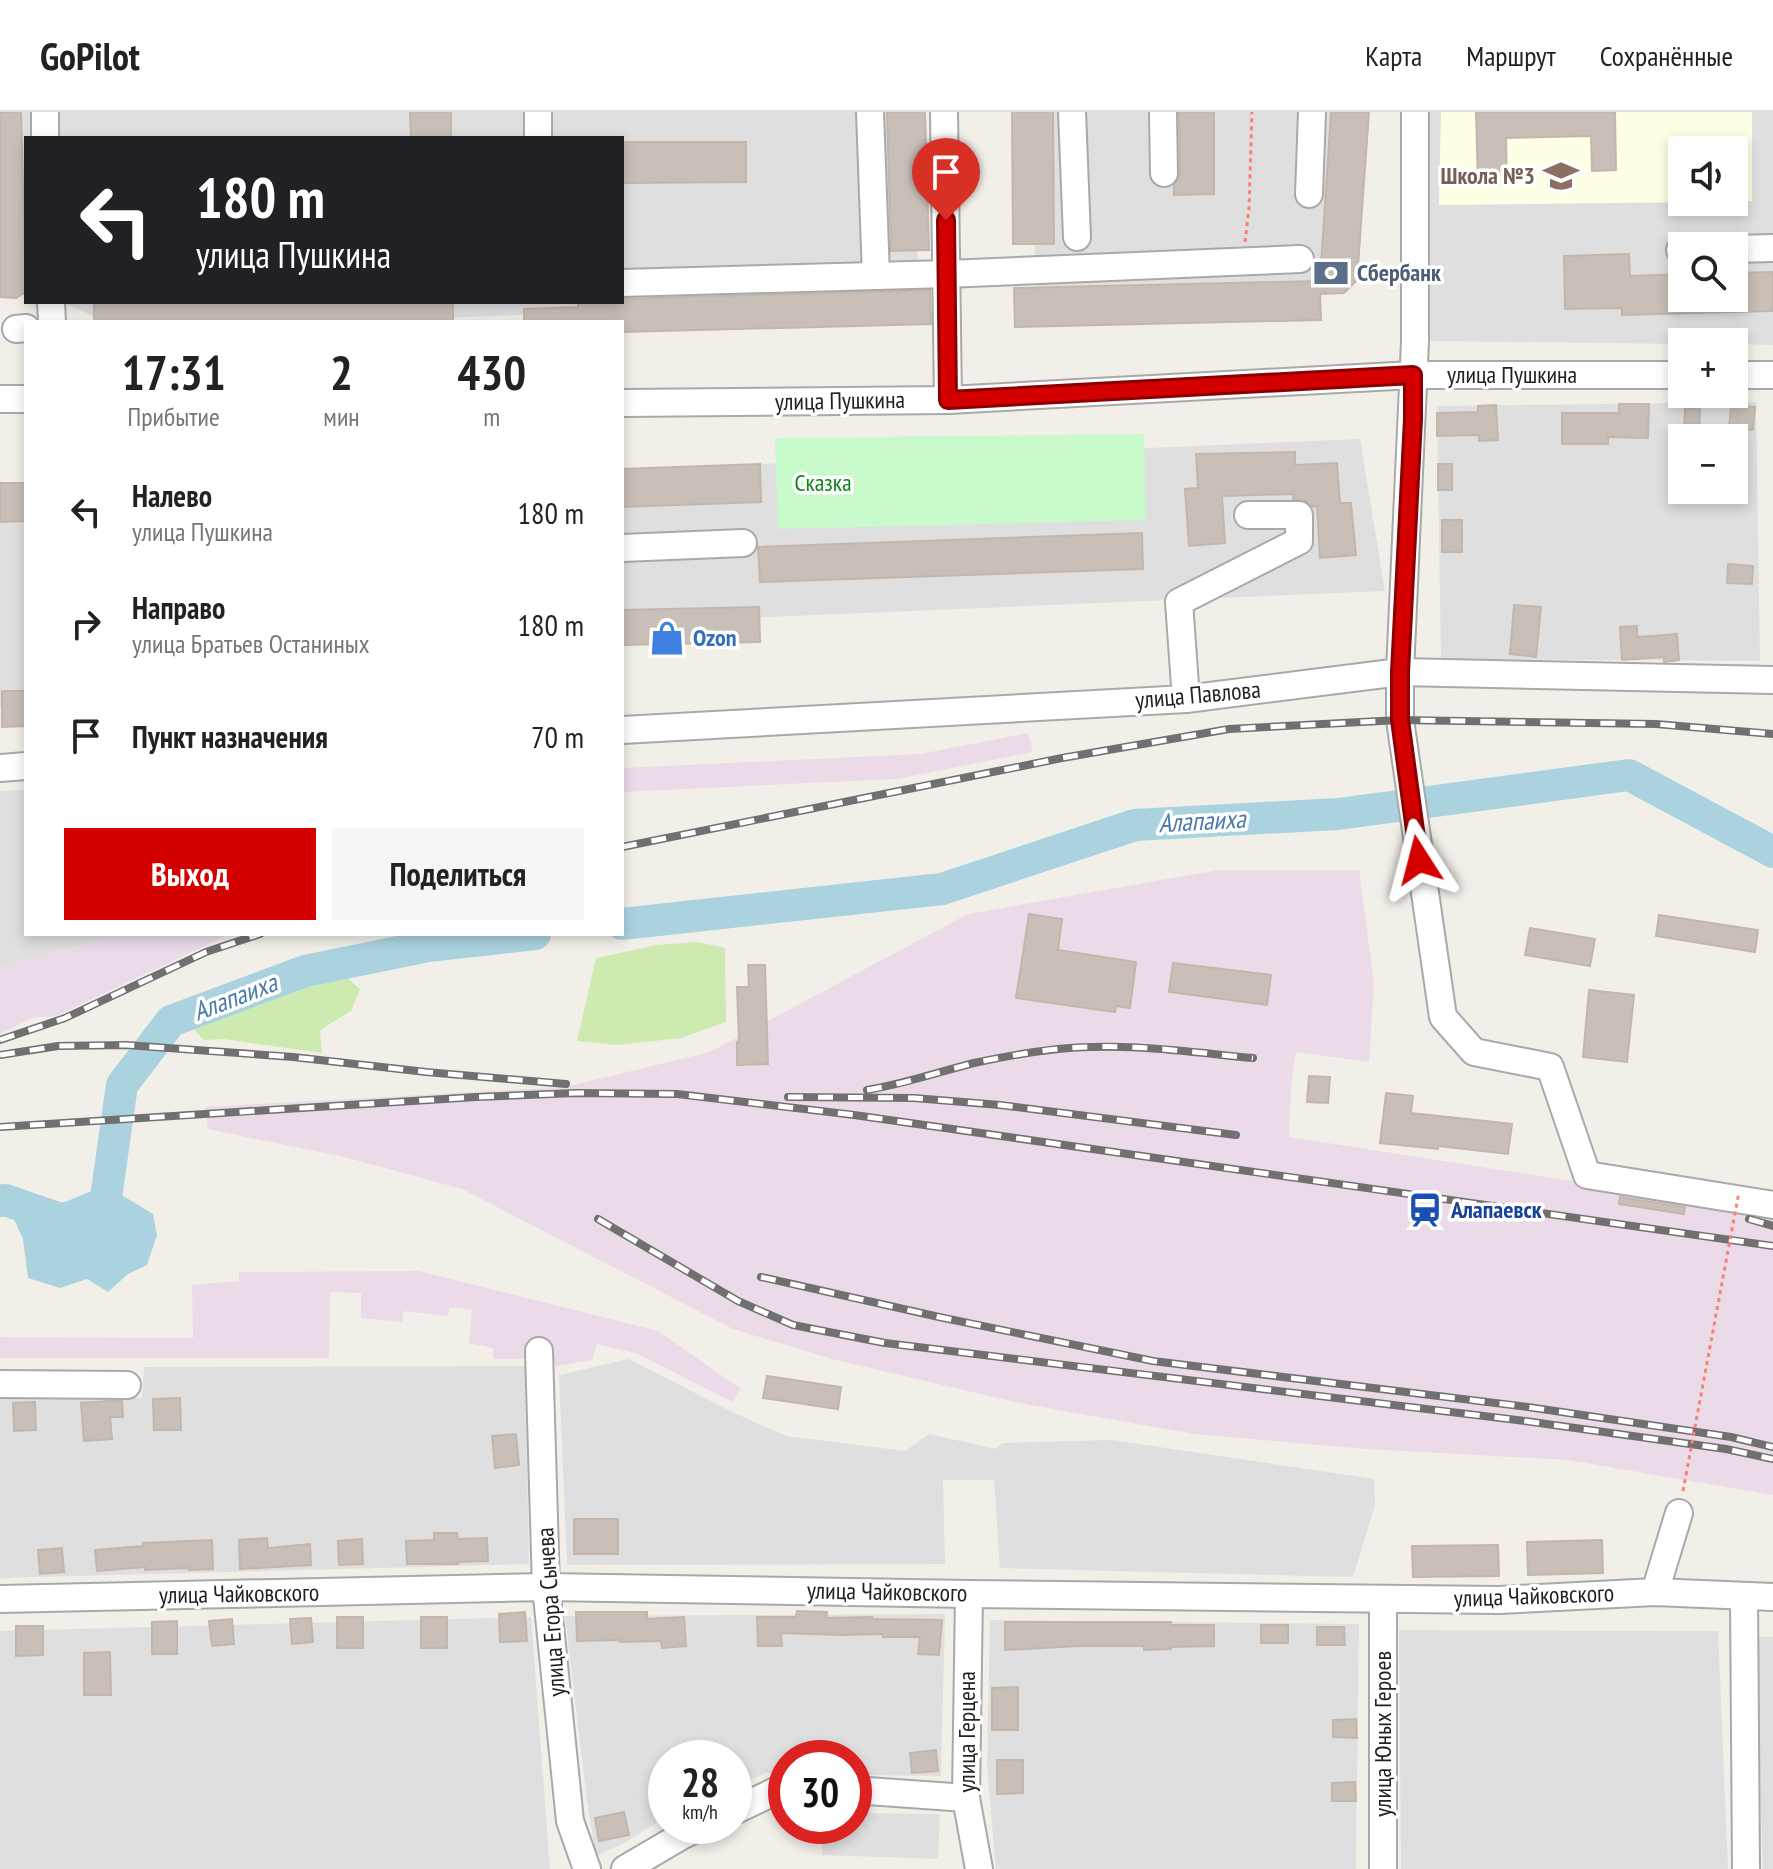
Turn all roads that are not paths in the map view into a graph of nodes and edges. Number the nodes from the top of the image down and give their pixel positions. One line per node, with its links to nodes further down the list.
1 (45, 112): 9 (street)
2 (538, 112): 10 (street)
3 (870, 112): 18 (street)
4 (944, 112): 17 (street)
5 (1072, 112): 13 (street)
6 (1163, 112): 11 (street)
7 (1312, 112): 12 (street)
8 (1415, 112): 20 (street)
9 (45, 136)
10 (538, 136)
11 (1164, 173)
12 (1309, 194)
13 (1077, 237)
14 (1773, 248): 15 (street)
15 (1748, 249)
16 (1300, 259): 17 (street)
17 (947, 274): 18 (street); 26 (street)
18 (876, 276): 19 (street)
19 (624, 283)
20 (1413, 375): 21 (street, улица Пушкина); 26 (street, улица Пушкина); 31 (street)
21 (1668, 375)
22 (1748, 375): 23 (street)
23 (1773, 375)
24 (0, 399): 25 (street)
25 (24, 399)
26 (948, 400): 27 (street, улица Пушкина)
27 (624, 403)
28 (1248, 515): 33 (street)
29 (743, 543): 30 (street)
30 (624, 548)
31 (1400, 672): 32 (street, улица Павлова); 33 (street, улица Павлова); 37 (street)
32 (1773, 680)
33 (1186, 699): 34 (street, улица Павлова)
34 (624, 730)
35 (24, 766): 36 (street)
36 (0, 768)
37 (1773, 1205)
38 (539, 1351): 42 (street, улица Егора Сычева)
39 (0, 1384): 40 (street)
40 (127, 1385)
41 (1679, 1513): 43 (street)
42 (546, 1587): 44 (street, улица Чайковского); 47 (street, улица Чайковского); 52 (street, улица Егора Сычева)
43 (1655, 1592): 45 (street, улица Чайковского); 48 (street, улица Чайковского)
44 (969, 1594): 48 (street, улица Чайковского); 50 (street, улица Герцена)
45 (1744, 1596): 46 (street, улица Чайковского); 56 (street)
46 (1773, 1597)
47 (0, 1599)
48 (1383, 1599): 55 (street, улица Юных Героев)
49 (872, 1791): 50 (street)
50 (966, 1798): 54 (street, улица Герцена)
51 (669, 1844): 53 (street)
52 (587, 1869)
53 (625, 1869)
54 (979, 1869)
55 (1383, 1869)
56 (1746, 1869)

